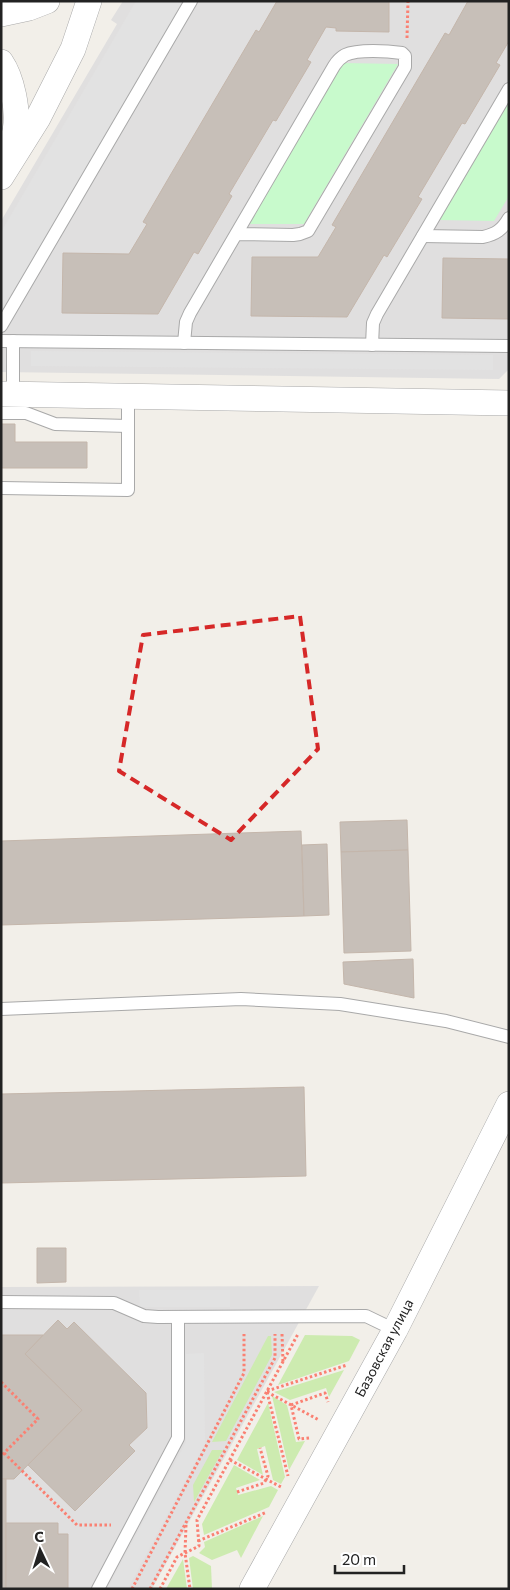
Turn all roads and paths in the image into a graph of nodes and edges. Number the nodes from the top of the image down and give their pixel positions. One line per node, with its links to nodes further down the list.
1 (47, 1): 5 (street)
2 (89, 1): 9 (street)
3 (191, 1): 13 (lane)
4 (408, 1): 6 (path)
5 (1, 14)
6 (402, 53): 11 (lane); 11 (lane)
7 (1, 62): 9 (street)
8 (509, 89): 12 (lane)
9 (2, 177)
10 (509, 218): 12 (lane)
11 (236, 234): 15 (lane)
12 (423, 236): 16 (lane)
13 (1, 326)
14 (7, 341): 15 (lane); 19 (lane)
15 (184, 343): 16 (lane)
16 (372, 345): 17 (lane)
17 (509, 346)
18 (128, 396): 19 (street); 20 (street); 21 (lane)
19 (5, 400): 21 (lane)
20 (509, 403)
21 (128, 426): 22 (lane)
22 (1, 488)
23 (1, 1009): 24 (lane)
24 (509, 1038)
25 (509, 1104): 29 (street, Базовская улица)
26 (1, 1302): 27 (lane)
27 (178, 1317): 29 (lane); 50 (lane)
28 (274, 1330): 49 (path)
29 (395, 1330): 58 (street, Базовская улица)
30 (244, 1331): 54 (path)
31 (300, 1331): 33 (path)
32 (282, 1333): 33 (path)
33 (283, 1363): 36 (path)
34 (352, 1364): 36 (path)
35 (1, 1382): 42 (path)
36 (267, 1391): 37 (path); 43 (path); 45 (path)
37 (291, 1405): 38 (path); 39 (path); 40 (path)
38 (329, 1406)
39 (321, 1421)
40 (312, 1438)
41 (260, 1448): 44 (path)
42 (3, 1455): 50 (path)
43 (230, 1460): 44 (path); 51 (path)
44 (266, 1479): 46 (path); 47 (path)
45 (289, 1480)
46 (284, 1488)
47 (237, 1492)
48 (273, 1509): 51 (path)
49 (186, 1523): 52 (path); 55 (path)
50 (132, 1525): 53 (lane)
51 (198, 1541): 52 (path)
52 (185, 1553): 56 (path); 57 (path)
53 (98, 1589)
54 (132, 1589)
55 (150, 1589)
56 (160, 1589)
57 (190, 1589)
58 (252, 1589)

